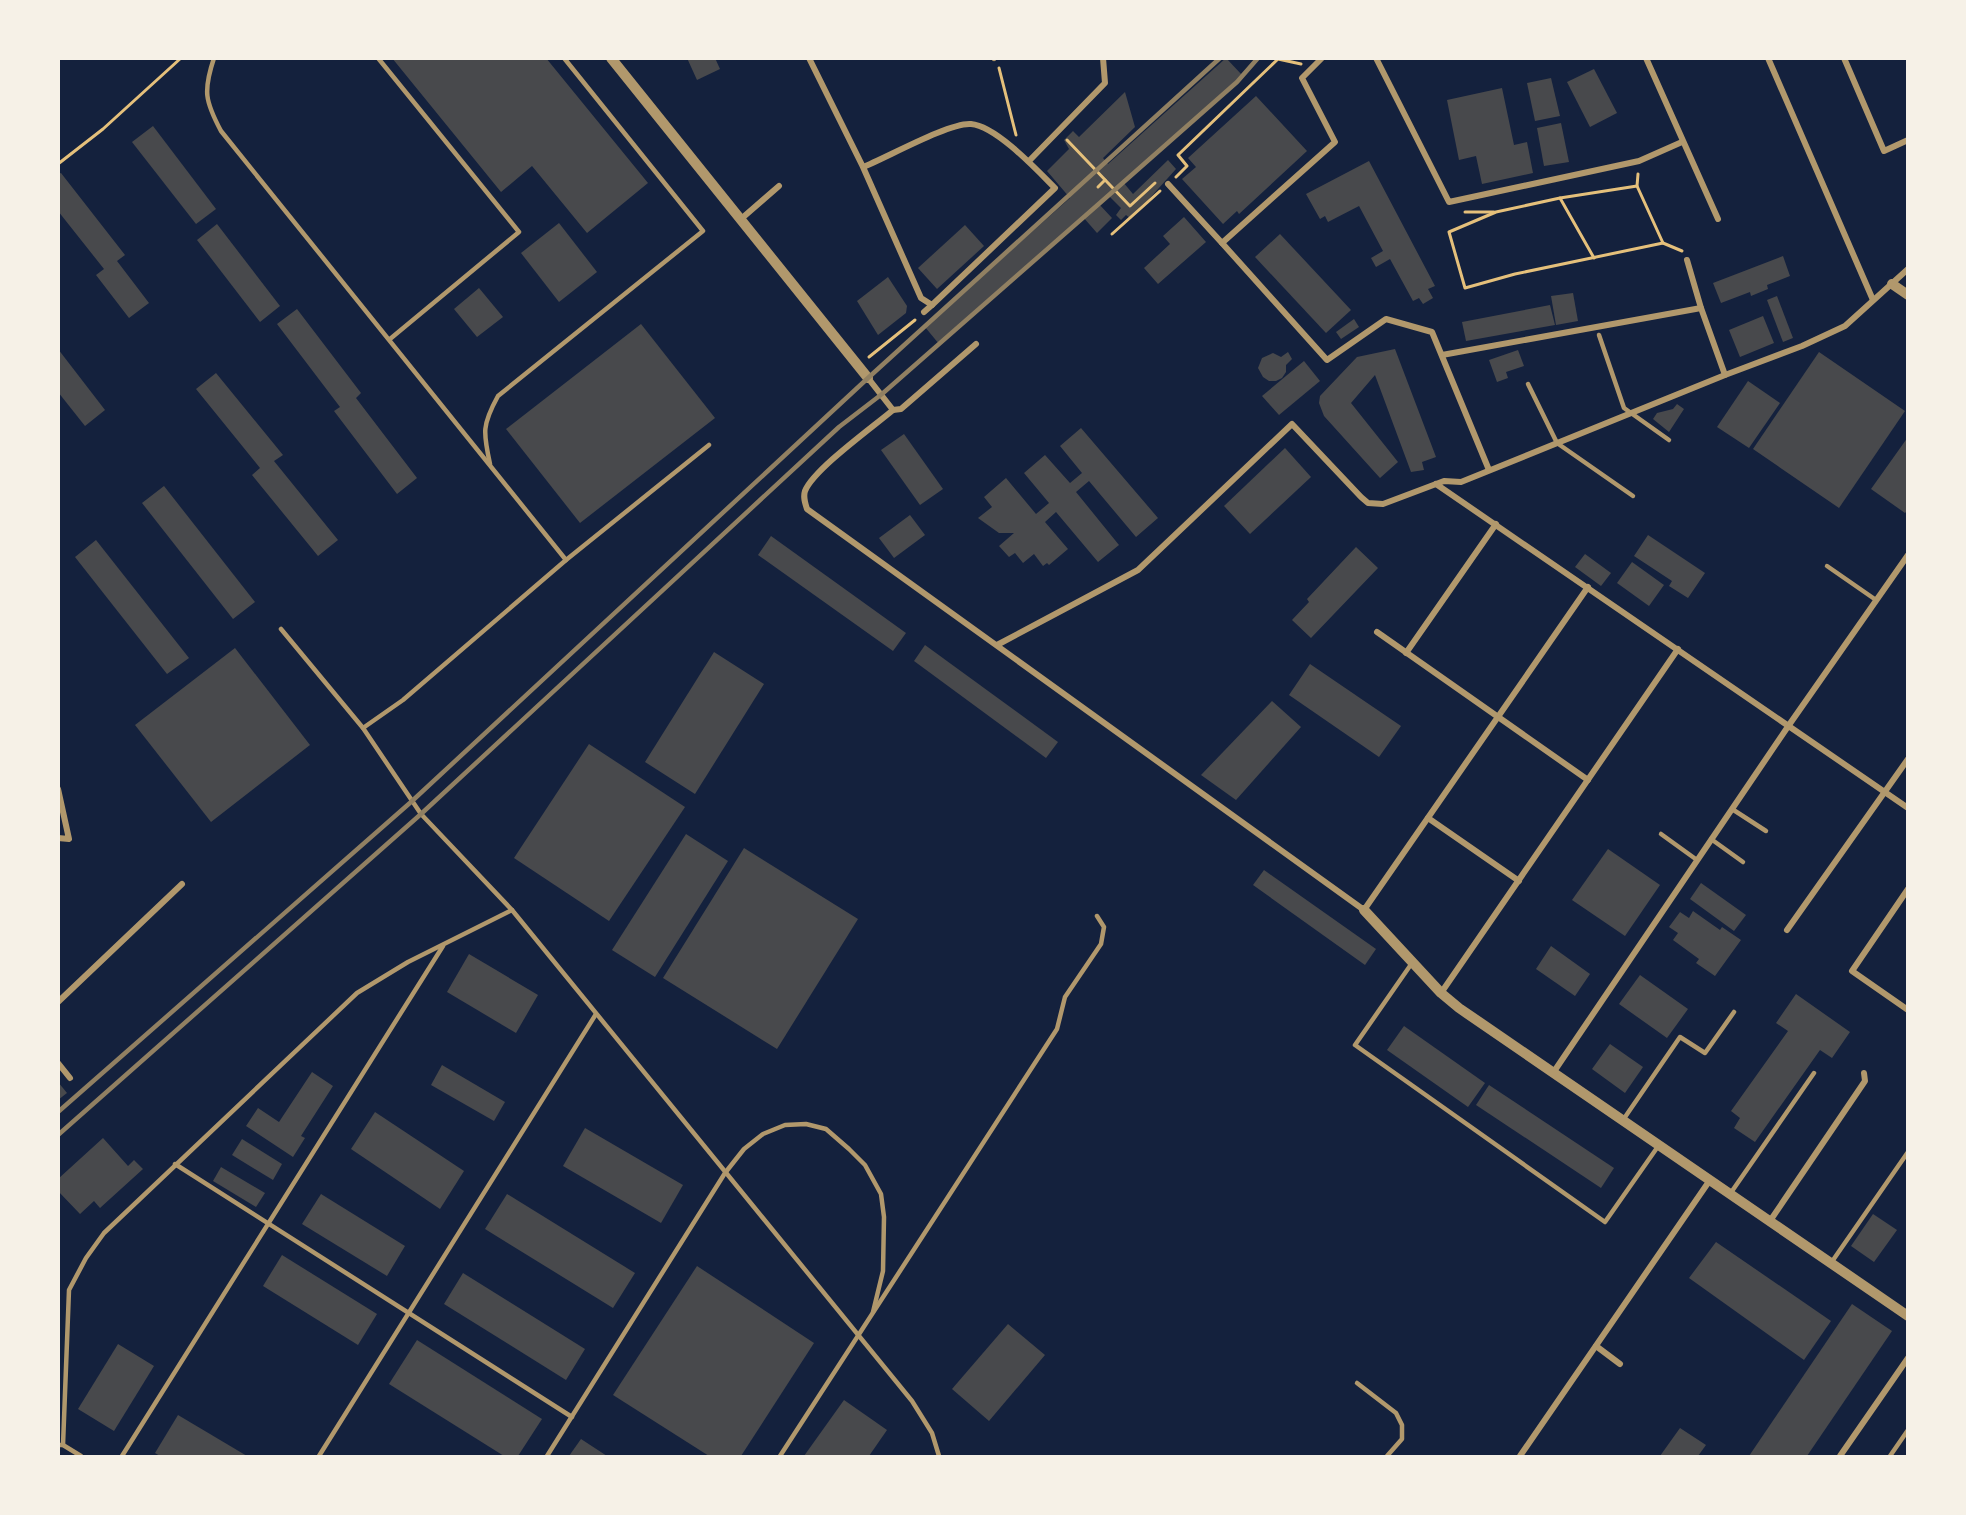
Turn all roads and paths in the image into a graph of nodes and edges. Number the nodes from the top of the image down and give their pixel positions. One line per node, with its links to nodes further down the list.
1 (181, 58): 21 (path)
2 (214, 58): 45 (lane)
3 (378, 58): 45 (lane)
4 (564, 58): 57 (lane)
5 (611, 58): 30 (street)
6 (808, 58): 22 (street)
7 (1103, 58): 19 (street)
8 (1322, 58): 14 (street)
9 (1376, 58): 20 (street)
10 (1646, 58): 17 (street)
11 (1768, 58): 40 (street)
12 (1844, 58): 16 (street)
13 (994, 59): 18 (path)
14 (1314, 66): 25 (path); 33 (street)
15 (1062, 135): 24 (path)
16 (1908, 140)
17 (1682, 142): 20 (street); 31 (street)
18 (1021, 154): 19 (street); 22 (street)
19 (1029, 161): 41 (street)
20 (1639, 161): 27 (path)
21 (58, 164)
22 (863, 167): 41 (street)
23 (1159, 179): 24 (path)
24 (1105, 180): 28 (path)
25 (1168, 184): 32 (path); 33 (street)
26 (779, 186): 30 (street)
27 (1637, 186): 29 (path); 34 (path)
28 (1098, 187)
29 (1560, 198): 35 (path); 35 (path)
30 (741, 219): 48 (street)
31 (1718, 219)
32 (1112, 234)
33 (1222, 243): 47 (street)
34 (1663, 243): 35 (path); 36 (path)
35 (1594, 258)
36 (1687, 260): 42 (street)
37 (1908, 269): 38 (street)
38 (1892, 284): 39 (street); 40 (street)
39 (1908, 295)
40 (1874, 300): 49 (street)
41 (932, 305): 43 (street)
42 (1701, 308): 47 (street); 49 (street)
43 (924, 312): 48 (path)
44 (1599, 335): 53 (lane)
45 (390, 339): 57 (lane)
46 (976, 344): 52 (street)
47 (1442, 355): 58 (street)
48 (858, 365): 50 (street)
49 (1725, 375): 53 (street)
50 (868, 378): 52 (street)
51 (1528, 384): 55 (lane)
52 (893, 410): 69 (street)
53 (1631, 414): 54 (lane); 55 (street)
54 (1669, 440)
55 (1557, 443): 58 (street); 60 (lane)
56 (709, 445): 63 (lane)
57 (491, 467): 63 (lane)
58 (1489, 471): 59 (street)
59 (1436, 484): 61 (street); 69 (street)
60 (1633, 496)
61 (1496, 524): 65 (street); 71 (street)
62 (1908, 555): 66 (street)
63 (566, 560): 74 (lane)
64 (1827, 566): 66 (lane)
65 (1588, 587): 70 (street); 72 (street)
66 (1876, 600): 73 (street)
67 (281, 629): 74 (lane)
68 (1377, 632): 71 (street)
69 (997, 645): 92 (street)
70 (1678, 650): 73 (street); 76 (street)
71 (1406, 653): 72 (street)
72 (1497, 717): 76 (street); 81 (street)
73 (1789, 725): 78 (street); 80 (street)
74 (363, 728): 91 (lane)
75 (1908, 759): 78 (street)
76 (1588, 780): 88 (street)
77 (58, 789): 84 (street)
78 (1884, 791): 79 (street); 94 (street)
79 (1908, 808)
80 (1732, 809): 82 (lane); 85 (street)
81 (1428, 818): 88 (street); 92 (street)
82 (1766, 831)
83 (1660, 834): 86 (lane)
84 (58, 838)
85 (1711, 839): 86 (street); 87 (lane)
86 (1697, 860): 103 (street)
87 (1743, 862)
88 (1519, 881): 97 (street)
89 (182, 884): 98 (street)
90 (1908, 889): 99 (street)
91 (512, 910): 95 (lane); 101 (lane)
92 (1364, 910): 96 (street)
93 (1097, 916): 118 (lane)
94 (1787, 930)
95 (444, 944): 110 (lane); 115 (lane)
96 (1412, 963): 97 (street); 108 (lane)
97 (1441, 993): 103 (street)
98 (58, 1002)
99 (1908, 1010)
100 (1734, 1012): 107 (lane)
101 (596, 1014): 111 (lane); 117 (lane)
102 (58, 1063): 106 (street)
103 (1553, 1073): 107 (street)
104 (1814, 1073): 113 (lane)
105 (1864, 1073): 114 (street)
106 (70, 1078)
107 (1623, 1120): 108 (street)
108 (1659, 1145): 112 (street)
109 (1908, 1152): 116 (lane)
110 (175, 1164): 115 (lane); 127 (lane)
111 (725, 1173): 118 (lane); 120 (lane); 125 (lane)
112 (1710, 1180): 113 (street); 121 (street)
113 (1730, 1194): 114 (street)
114 (1770, 1221): 116 (street)
115 (268, 1222): 117 (lane); 129 (lane)
116 (1831, 1263): 119 (street)
117 (409, 1312): 125 (lane); 130 (lane)
118 (873, 1312): 120 (lane)
119 (1908, 1316)
120 (857, 1336): 132 (lane); 133 (lane)
121 (1596, 1346): 123 (street); 135 (street)
122 (1908, 1358): 136 (street)
123 (1620, 1364)
124 (1357, 1383): 134 (lane)
125 (572, 1417): 131 (lane)
126 (1908, 1430): 137 (lane)
127 (61, 1445): 128 (lane)
128 (81, 1456)
129 (122, 1456)
130 (319, 1456)
131 (547, 1456)
132 (780, 1456)
133 (939, 1456)
134 (1387, 1456)
135 (1520, 1456)
136 (1840, 1456)
137 (1890, 1456)

